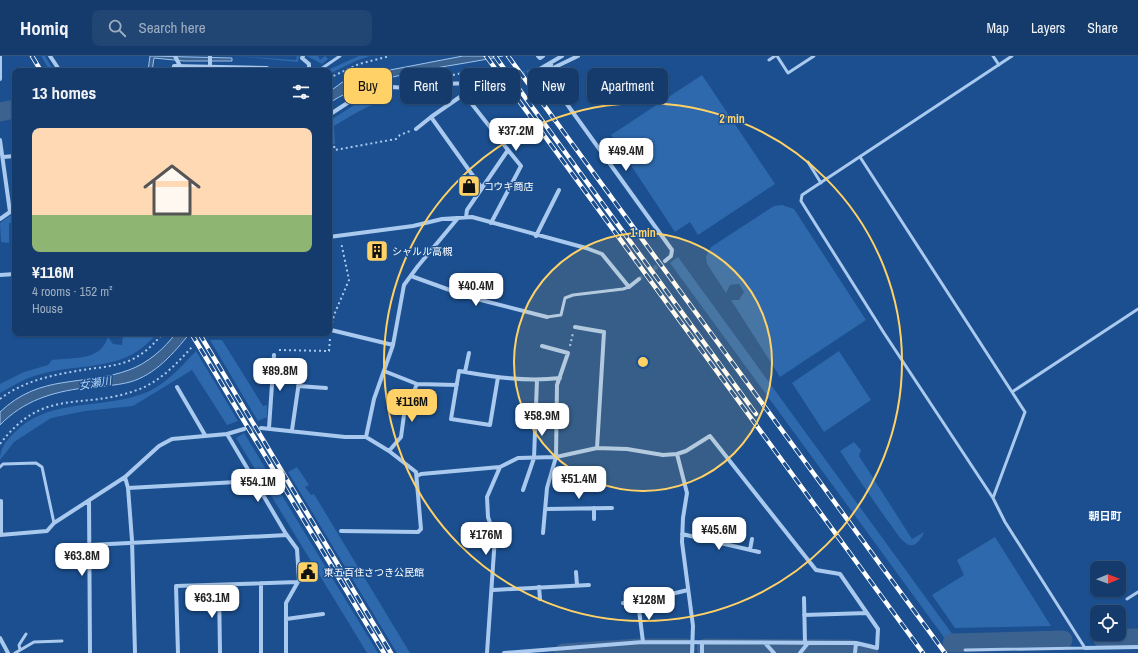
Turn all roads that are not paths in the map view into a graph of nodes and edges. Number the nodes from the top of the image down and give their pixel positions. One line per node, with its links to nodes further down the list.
1 (0, 56): 26 (street)
2 (50, 56): 18 (street)
3 (175, 56): 15 (street)
4 (303, 56): 21 (street)
5 (340, 56): 22 (lane)
6 (562, 56): 14 (street)
7 (578, 56): 25 (street)
8 (776, 56): 9 (lane); 13 (lane)
9 (814, 56)
10 (993, 56): 17 (lane)
11 (1012, 56): 17 (lane)
12 (210, 57): 16 (street)
13 (769, 60)
14 (552, 62): 23 (street); 24 (street)
15 (179, 65): 16 (street); 19 (street)
16 (210, 65): 20 (street)
17 (999, 65): 38 (lane)
18 (58, 68)
19 (174, 68)
20 (267, 68)
21 (309, 68)
22 (322, 68)
23 (541, 68)
24 (549, 68)
25 (552, 68)
26 (0, 79)
27 (460, 83): 31 (street)
28 (460, 97): 32 (street)
29 (472, 104): 35 (street)
30 (567, 104): 51 (street)
31 (332, 113)
32 (431, 117): 33 (street); 41 (street)
33 (416, 129)
34 (0, 140): 37 (street)
35 (508, 150): 41 (street); 48 (street)
36 (12, 156): 37 (street)
37 (3, 157): 43 (street)
38 (860, 157): 40 (lane); 76 (lane)
39 (808, 162): 40 (lane)
40 (821, 183): 96 (lane)
41 (481, 187): 45 (street)
42 (559, 190): 50 (street)
43 (12, 206)
44 (12, 213): 47 (street)
45 (466, 217): 46 (street); 48 (street)
46 (458, 218): 49 (street); 54 (street)
47 (0, 219)
48 (491, 223): 50 (street)
49 (332, 236)
50 (536, 236): 56 (street)
51 (665, 261)
52 (0, 274): 53 (street)
53 (12, 274)
54 (411, 276): 58 (street); 61 (street)
55 (639, 279): 56 (street)
56 (629, 287): 58 (lane)
57 (1138, 309): 76 (lane)
58 (547, 317)
59 (574, 327): 84 (street)
60 (332, 330): 61 (street)
61 (393, 345): 65 (street)
62 (542, 346): 69 (street)
63 (469, 353): 66 (street)
64 (274, 355): 78 (street)
65 (384, 371): 71 (street); 83 (street)
66 (465, 372): 68 (street); 72 (street)
67 (300, 374): 73 (street)
68 (498, 377): 70 (street); 72 (street)
69 (560, 378): 70 (street); 87 (street)
70 (537, 380): 88 (street)
71 (417, 384): 72 (street); 85 (street)
72 (457, 385)
73 (298, 386): 75 (street); 80 (street)
74 (177, 388): 82 (street)
75 (326, 388)
76 (1012, 392): 96 (lane)
77 (260, 428): 78 (street)
78 (269, 428): 80 (street)
79 (244, 429): 81 (street)
80 (292, 430): 83 (street)
81 (227, 434): 82 (street); 93 (street)
82 (205, 435): 92 (street)
83 (366, 437): 85 (street)
84 (598, 448): 86 (street); 87 (street)
85 (389, 451): 91 (street)
86 (677, 454): 106 (street); 129 (street)
87 (556, 457): 88 (street); 101 (street)
88 (534, 458): 90 (street); 95 (street)
89 (0, 467): 103 (lane)
90 (500, 467): 91 (street); 121 (street)
91 (418, 476): 104 (street)
92 (125, 477): 94 (street); 98 (street)
93 (255, 481): 94 (street); 108 (street)
94 (128, 488): 110 (street)
95 (523, 490)
96 (993, 498): 144 (lane)
97 (1, 501): 107 (street)
98 (89, 501): 103 (street); 111 (street)
99 (594, 508): 100 (street); 101 (street); 102 (street)
100 (612, 508)
101 (546, 509): 105 (street)
102 (594, 519)
103 (54, 523): 107 (street)
104 (341, 531)
105 (543, 533)
106 (682, 534): 112 (street); 122 (street)
107 (1, 535)
108 (287, 535): 110 (street); 115 (street)
109 (752, 539): 112 (street)
110 (132, 542): 111 (street); 151 (street)
111 (90, 545): 150 (street)
112 (750, 550): 113 (street)
113 (759, 552)
114 (576, 572): 118 (street)
115 (298, 582): 116 (street); 132 (street)
116 (261, 583): 117 (street); 154 (street)
117 (219, 585): 152 (street); 153 (street)
118 (576, 585): 119 (street); 120 (street)
119 (589, 585)
120 (539, 587): 121 (street); 125 (street)
121 (493, 590): 156 (street)
122 (688, 590): 127 (street); 137 (street)
123 (1138, 592): 126 (lane)
124 (804, 598): 131 (street)
125 (540, 599)
126 (1127, 599)
127 (638, 602): 128 (street); 136 (street)
128 (623, 603)
129 (867, 613): 131 (street); 139 (street)
130 (323, 614): 132 (street)
131 (804, 615): 142 (street)
132 (286, 619): 155 (street)
133 (26, 634): 145 (lane)
134 (0, 638): 148 (street)
135 (62, 641): 145 (lane)
136 (643, 642): 137 (street); 141 (street)
137 (692, 643): 138 (street); 159 (street)
138 (702, 643): 143 (street); 160 (street)
139 (856, 645): 142 (street); 147 (street)
140 (1138, 646): 144 (street)
141 (592, 647): 157 (street); 158 (street)
142 (804, 647): 143 (street)
143 (770, 648)
144 (1085, 648): 146 (lane)
145 (20, 650): 149 (lane)
146 (965, 650)
147 (855, 652)
148 (8, 653)
149 (15, 653)
150 (90, 653)
151 (135, 653)
152 (178, 653)
153 (220, 653)
154 (261, 653)
155 (286, 653)
156 (487, 653)
157 (504, 653)
158 (593, 653)
159 (692, 653)
160 (702, 653)

